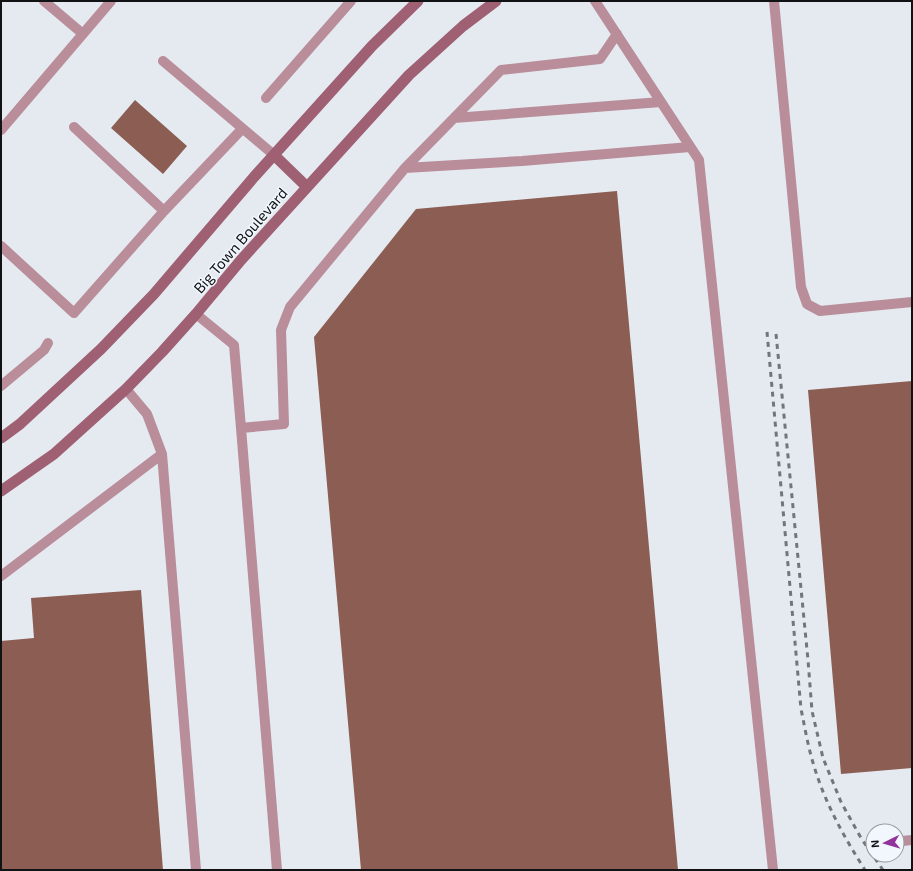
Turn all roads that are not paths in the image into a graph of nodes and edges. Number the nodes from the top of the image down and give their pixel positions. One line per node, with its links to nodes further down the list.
1 (44, 1): 8 (lane)
2 (111, 1): 8 (lane)
3 (351, 1): 11 (lane)
4 (418, 1): 18 (main road, Big Town Boulevard)
5 (496, 1): 20 (main road, Big Town Boulevard)
6 (595, 1): 9 (lane)
7 (774, 1): 23 (lane)
8 (83, 34): 16 (lane)
9 (617, 34): 12 (lane); 13 (lane)
10 (163, 61): 15 (lane)
11 (266, 98)
12 (661, 102): 13 (lane); 17 (lane)
13 (454, 118): 19 (lane)
14 (74, 128): 21 (lane)
15 (242, 128): 18 (lane); 21 (lane)
16 (1, 130)
17 (690, 147): 19 (lane); 35 (lane)
18 (274, 155): 20 (main road); 29 (main road, Big Town Boulevard)
19 (406, 168): 28 (lane)
20 (307, 187): 24 (main road, Big Town Boulevard)
21 (164, 211): 22 (lane)
22 (1, 246)
23 (912, 302)
24 (196, 314): 27 (main road, Big Town Boulevard); 28 (lane)
25 (48, 343): 26 (lane)
26 (1, 386)
27 (126, 389): 30 (lane); 31 (main road, Big Town Boulevard)
28 (241, 428): 34 (lane)
29 (1, 438)
30 (162, 454): 32 (lane); 33 (lane)
31 (1, 492)
32 (1, 576)
33 (196, 870)
34 (277, 870)
35 (773, 870)

